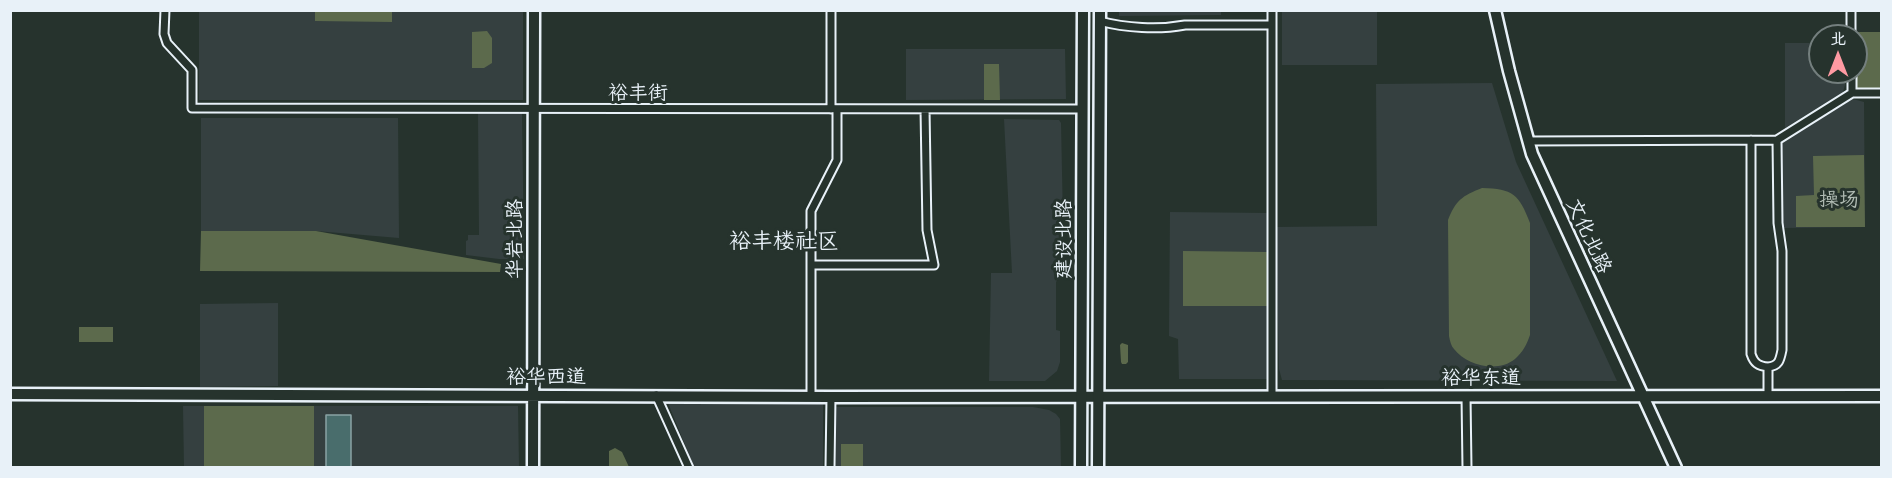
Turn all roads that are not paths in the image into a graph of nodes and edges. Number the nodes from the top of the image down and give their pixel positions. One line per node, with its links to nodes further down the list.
1 (165, 10): 14 (street, 裕丰街)
2 (534, 10): 14 (street, 华岩北路)
3 (831, 10): 15 (street)
4 (1083, 10): 13 (street, 建设北路)
5 (1272, 10): 8 (street)
6 (1495, 10): 18 (street, 文化北路)
7 (1100, 16): 8 (street); 31 (street, 建设北路)
8 (1272, 25): 32 (street)
9 (1852, 84): 10 (street)
10 (1852, 93): 11 (street); 17 (street)
11 (1881, 93)
12 (926, 109): 13 (street, 裕丰街); 15 (street, 裕丰街); 19 (street)
13 (1083, 109): 25 (street, 建设北路)
14 (533, 110): 15 (street, 裕丰街); 22 (street, 华岩北路)
15 (834, 110): 19 (street)
16 (1751, 140): 17 (street); 18 (street); 20 (street)
17 (1777, 140): 20 (street)
18 (1528, 141): 27 (street, 文化北路)
19 (811, 265): 29 (street)
20 (1768, 367): 24 (street)
21 (10, 394): 22 (street, 裕华西道)
22 (534, 395): 23 (street, 裕华西道); 33 (street, 华岩北路)
23 (656, 395): 29 (street, 裕华西道); 34 (street)
24 (1768, 395): 27 (street, 裕华东道); 28 (street, 裕华东道)
25 (1081, 396): 30 (street, 裕华西道); 31 (street, 裕华东道); 36 (street, 建设北路)
26 (1466, 396): 27 (street, 裕华东道); 32 (street, 裕华东道); 38 (street)
27 (1643, 396): 39 (street, 文化北路)
28 (1881, 396)
29 (811, 397): 30 (street, 裕华西道)
30 (831, 397): 35 (street)
31 (1098, 397): 32 (street, 裕华东道); 37 (street, 建设北路)
32 (1272, 397)
33 (533, 468)
34 (689, 468)
35 (830, 468)
36 (1081, 468)
37 (1098, 468)
38 (1467, 468)
39 (1676, 468)

